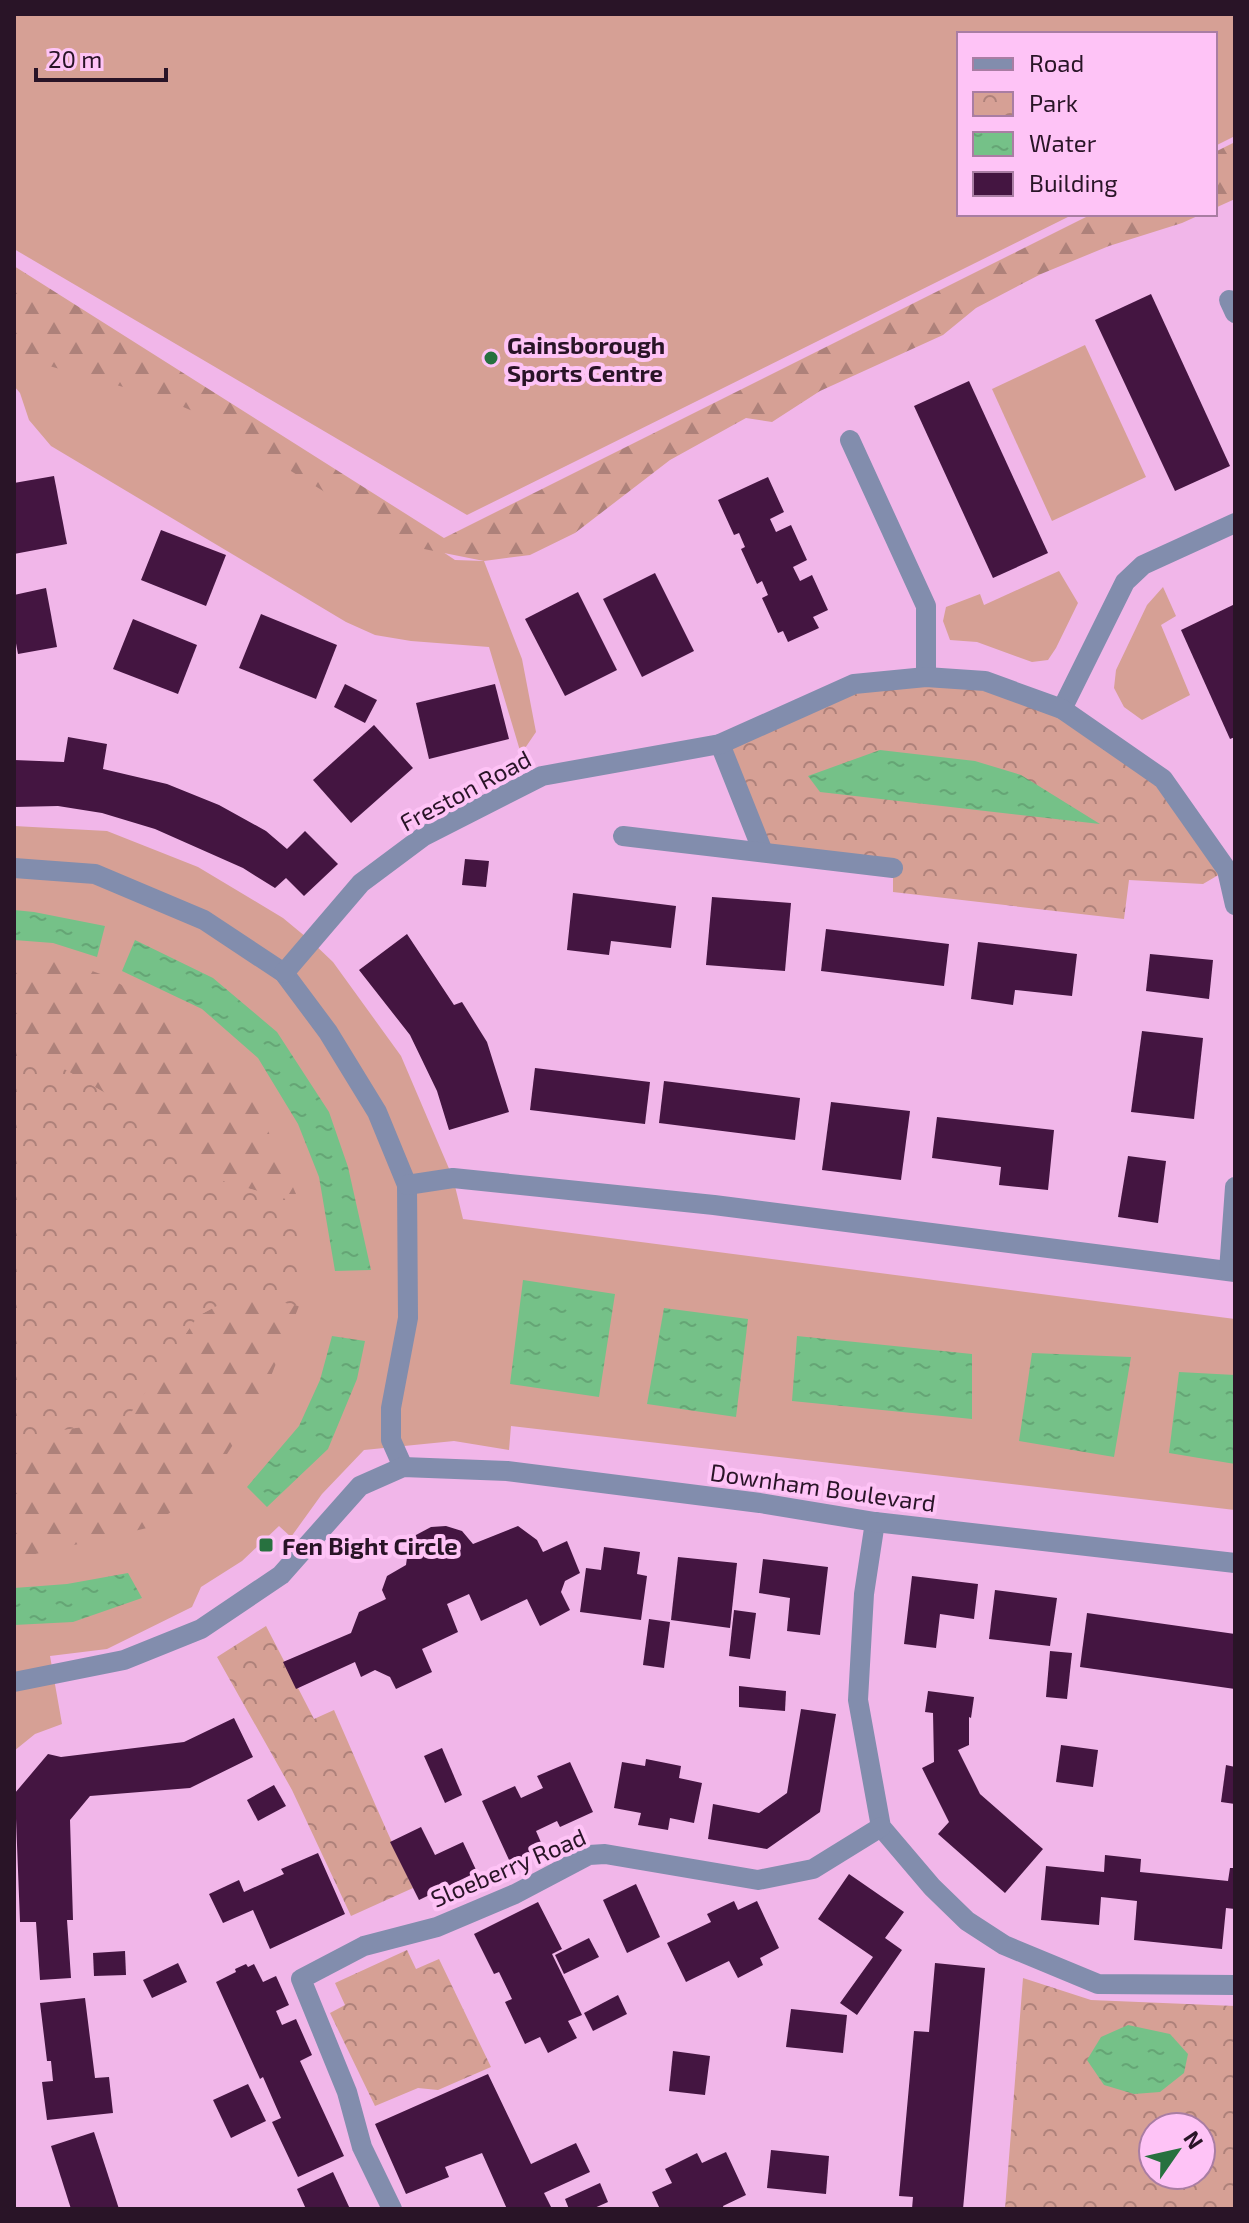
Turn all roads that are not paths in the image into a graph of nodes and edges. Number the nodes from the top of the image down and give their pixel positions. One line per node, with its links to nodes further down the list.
1 (850, 440): 3 (street)
2 (1235, 523): 4 (street)
3 (926, 677): 4 (street, Freston Road); 5 (street, Freston Road)
4 (1062, 709): 10 (street, Freston Road)
5 (720, 744): 7 (street); 11 (street, Freston Road)
6 (623, 836): 7 (street)
7 (763, 852): 9 (street)
8 (14, 868): 11 (street)
9 (893, 868)
10 (1235, 905)
11 (284, 973): 12 (street)
12 (407, 1185): 14 (street); 15 (street)
13 (1235, 1187): 14 (street)
14 (1232, 1271)
15 (403, 1467): 16 (street, Downham Boulevard); 18 (street)
16 (875, 1522): 17 (street, Downham Boulevard); 19 (street)
17 (1235, 1563)
18 (14, 1682)
19 (881, 1827): 20 (street); 21 (street, Sloeberry Road)
20 (1235, 1985)
21 (392, 2209)

